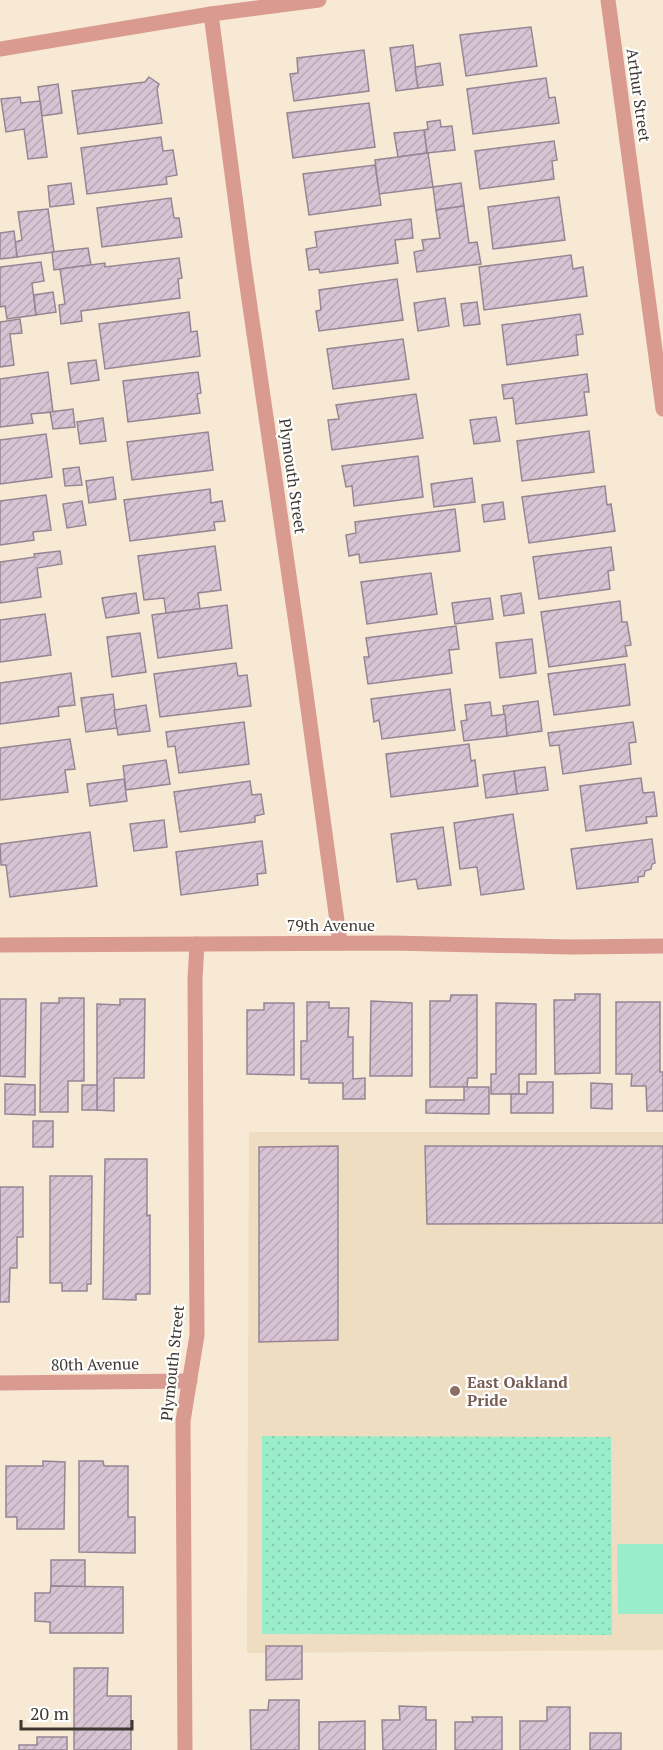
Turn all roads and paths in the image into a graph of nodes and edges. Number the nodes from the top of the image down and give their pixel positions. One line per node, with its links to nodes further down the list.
1 (319, 0): 3 (street)
2 (608, 0): 5 (street, Arthur Street)
3 (211, 14): 4 (street); 6 (street, Plymouth Street)
4 (0, 49)
5 (663, 409)
6 (340, 943): 7 (street, 79th Avenue); 9 (street, 79th Avenue)
7 (197, 944): 8 (street, 79th Avenue); 10 (street, Plymouth Street)
8 (0, 945)
9 (663, 946)
10 (190, 1381): 11 (street, 80th Avenue); 12 (street, Plymouth Street)
11 (0, 1383)
12 (185, 1750)

